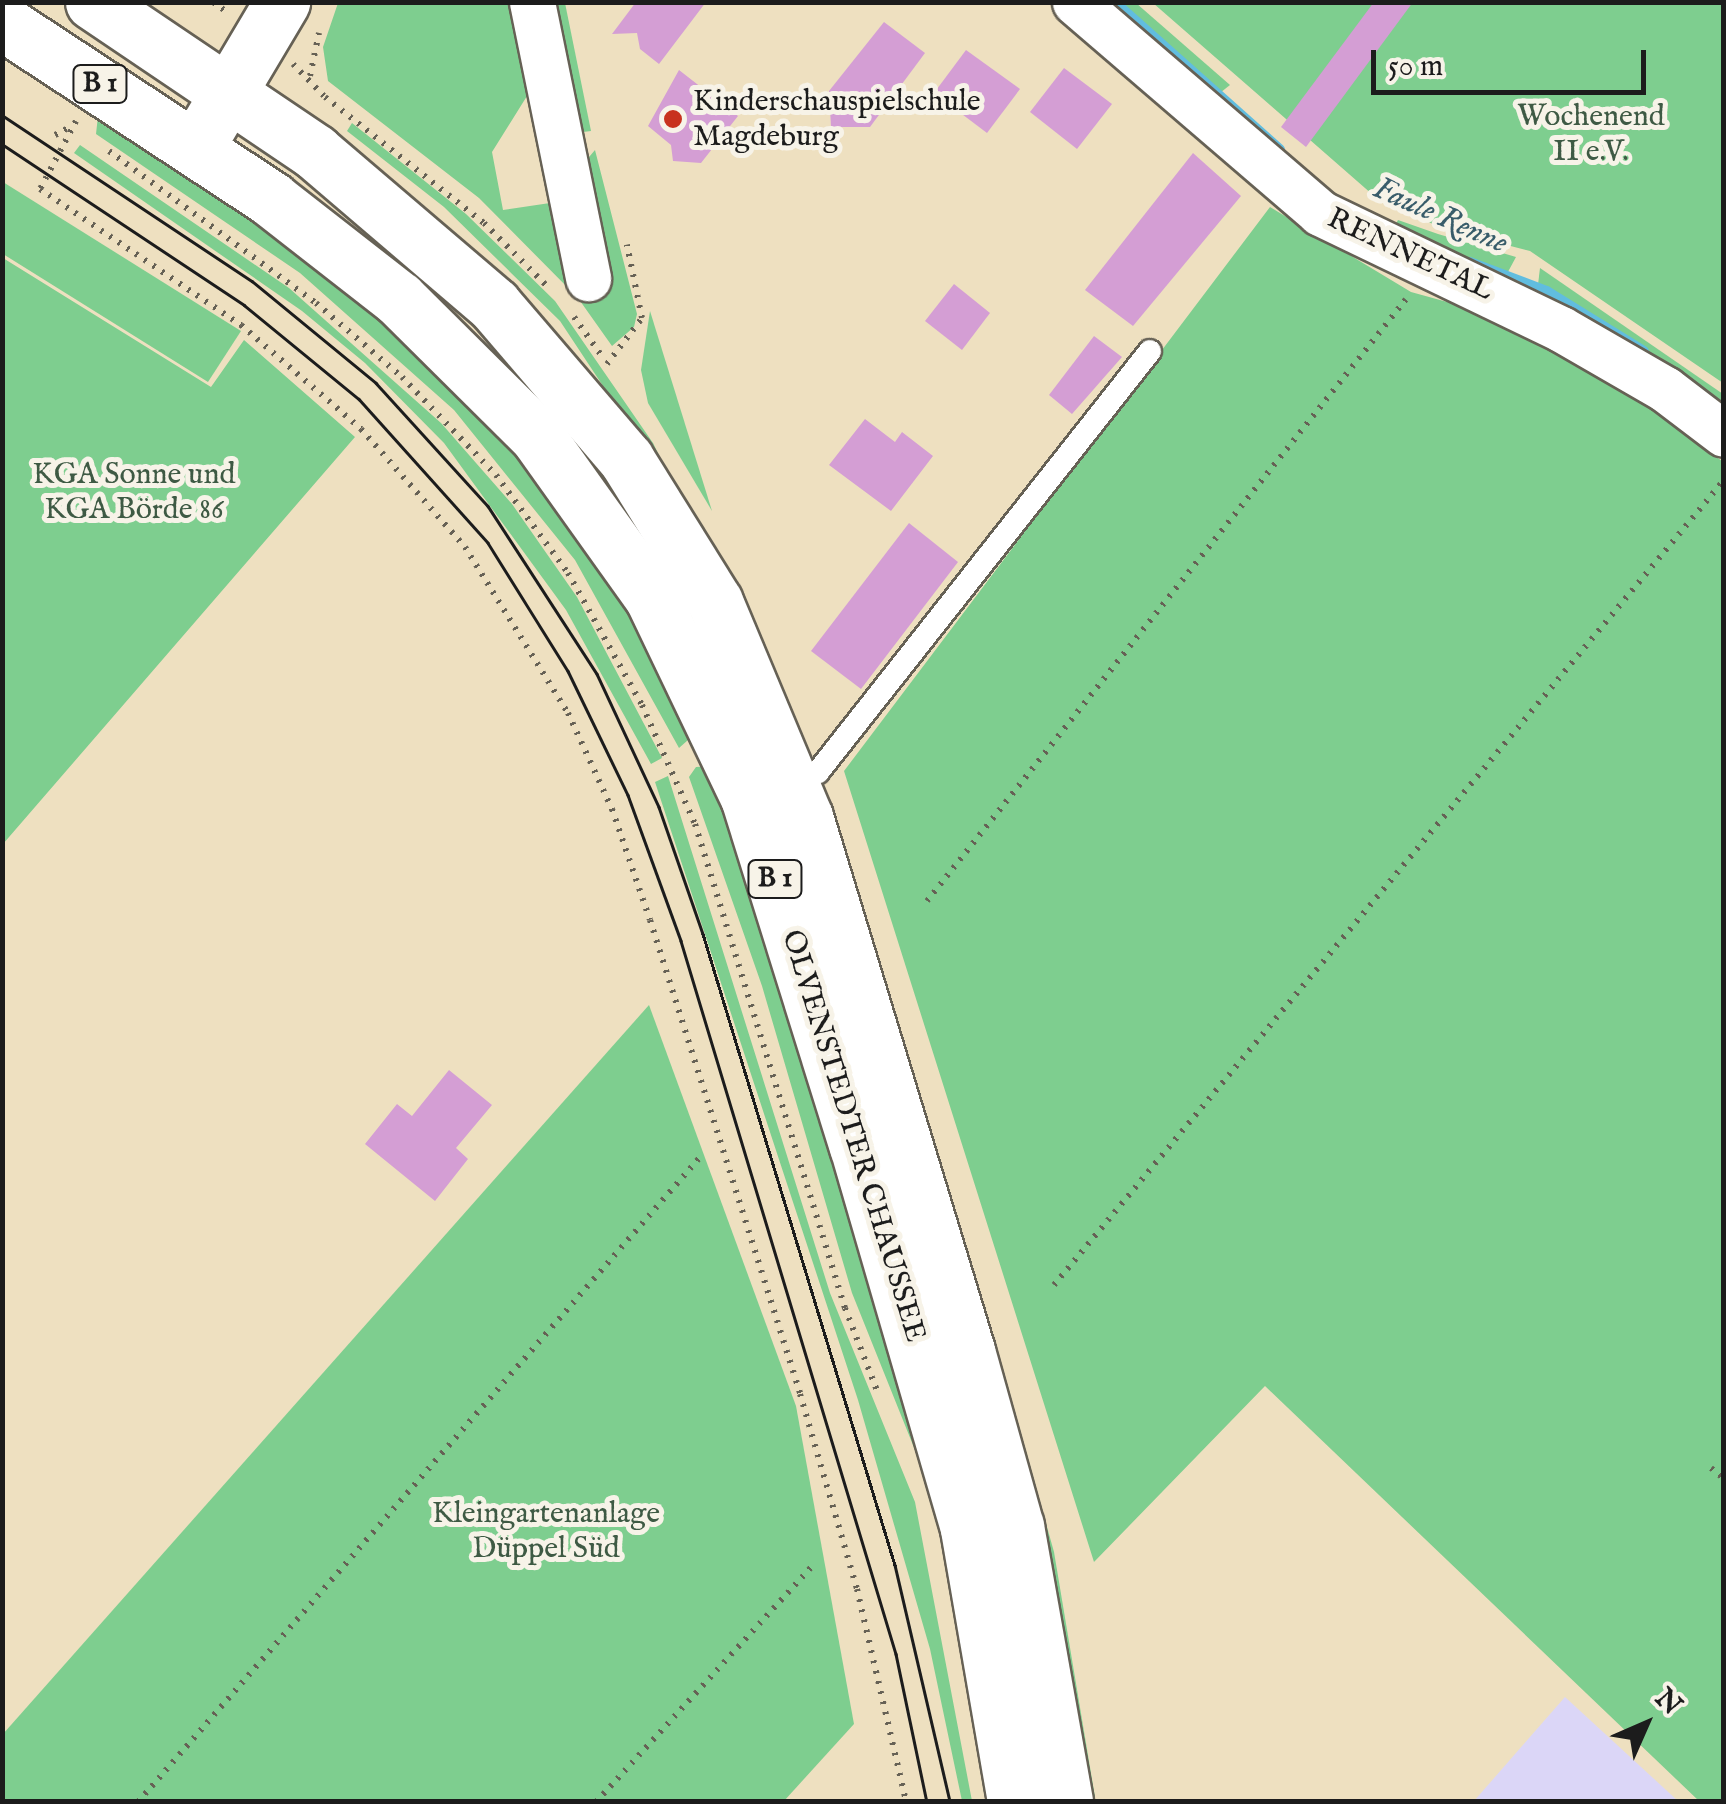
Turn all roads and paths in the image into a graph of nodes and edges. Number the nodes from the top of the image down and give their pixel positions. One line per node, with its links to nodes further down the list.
1 (93, 2): 7 (main road, B 1)
2 (532, 2): 13 (street)
3 (1075, 2): 16 (street, RENNETAL)
4 (304, 10): 6 (path); 7 (main road)
5 (2, 22): 12 (main road, B 1)
6 (310, 76)
7 (231, 94): 12 (main road); 20 (main road, OLVENSTEDTER CHAUSSEE / B 1)
8 (74, 126): 9 (path); 10 (path); 30 (path)
9 (56, 135)
10 (89, 137)
11 (105, 148): 24 (path, OLVENSTEDTER CHAUSSEE)
12 (196, 148): 31 (main road, OLVENSTEDTER CHAUSSEE / B 1)
13 (588, 278)
14 (1411, 292): 21 (path)
15 (1150, 351): 20 (lane)
16 (1724, 434)
17 (2, 464): 19 (path)
18 (1724, 480): 23 (path)
19 (2, 483)
20 (792, 780): 32 (main road, OLVENSTEDTER CHAUSSEE / B 1)
21 (927, 901)
22 (700, 1157): 28 (path)
23 (1054, 1286)
24 (885, 1406)
25 (1711, 1468): 26 (path)
26 (1724, 1479)
27 (815, 1563): 29 (path)
28 (138, 1802)
29 (596, 1802)
30 (906, 1802)
31 (1015, 1802)
32 (1065, 1802)

